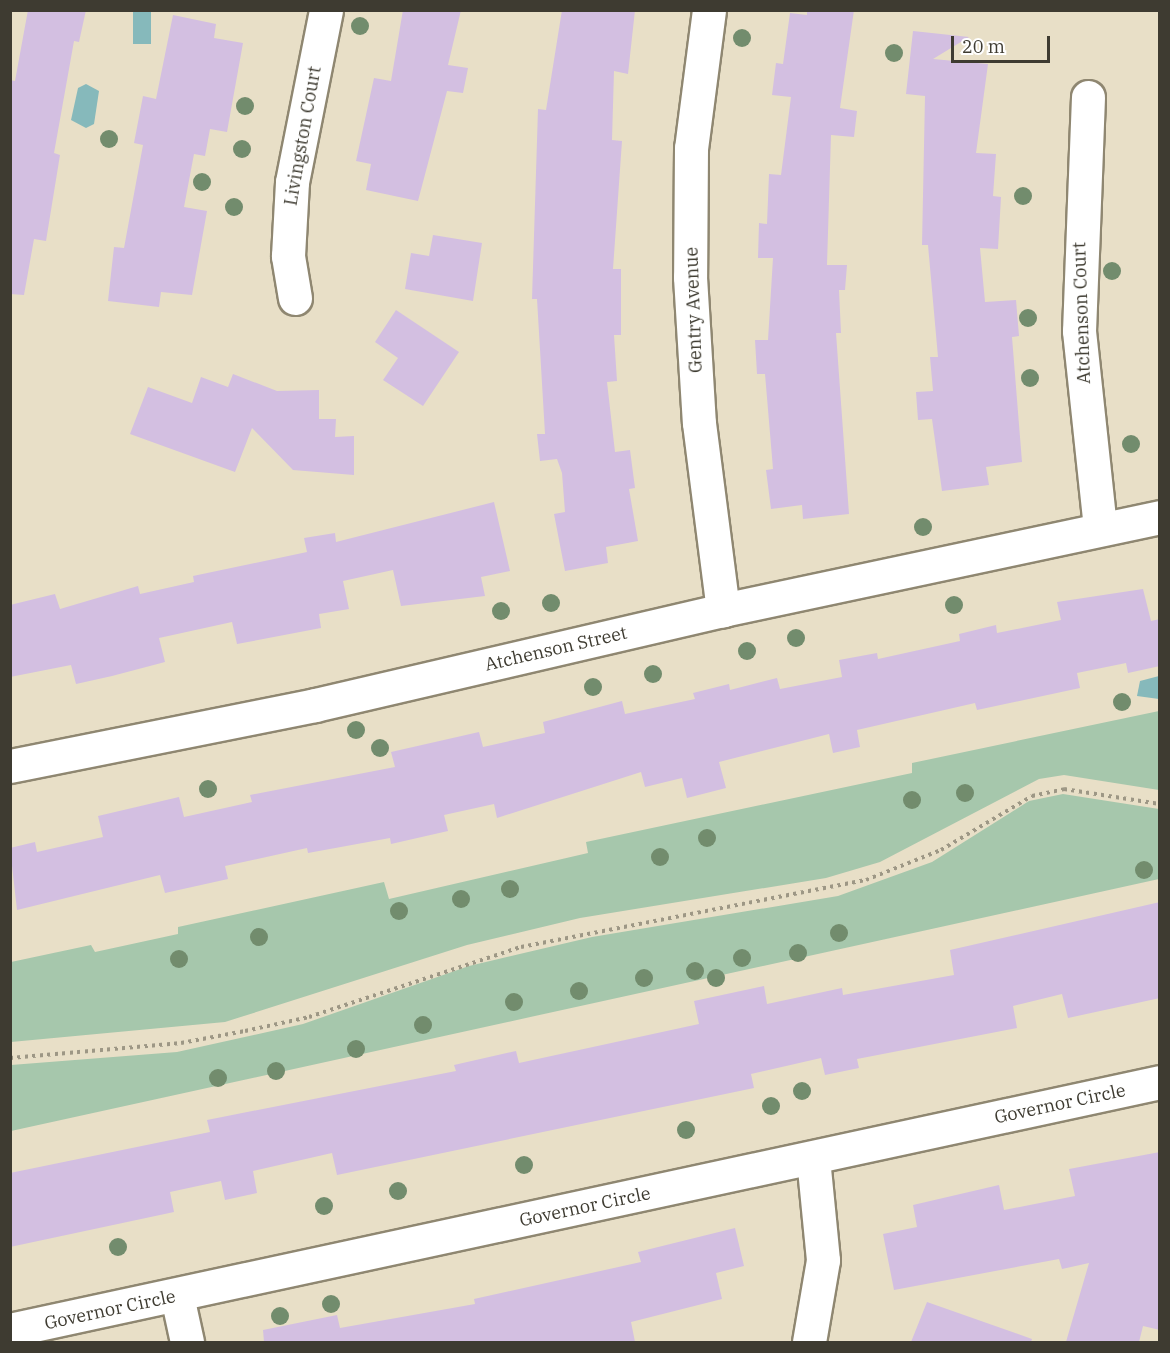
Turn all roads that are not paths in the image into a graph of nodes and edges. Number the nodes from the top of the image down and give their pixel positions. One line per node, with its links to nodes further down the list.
1 (326, 10): 4 (street, Livingston Court)
2 (709, 10): 7 (street, Gentry Avenue)
3 (1088, 97): 6 (street, Atchenson Court)
4 (295, 298)
5 (1160, 518): 6 (street, Atchenson Street)
6 (1100, 529): 7 (street, Atchenson Street)
7 (723, 610): 8 (street, Atchenson Street)
8 (10, 766)
9 (1160, 1082): 10 (street, Governor Circle)
10 (813, 1158): 11 (street, Governor Circle); 14 (street)
11 (177, 1296): 12 (street, Governor Circle); 13 (street)
12 (10, 1330)
13 (187, 1342)
14 (810, 1342)

